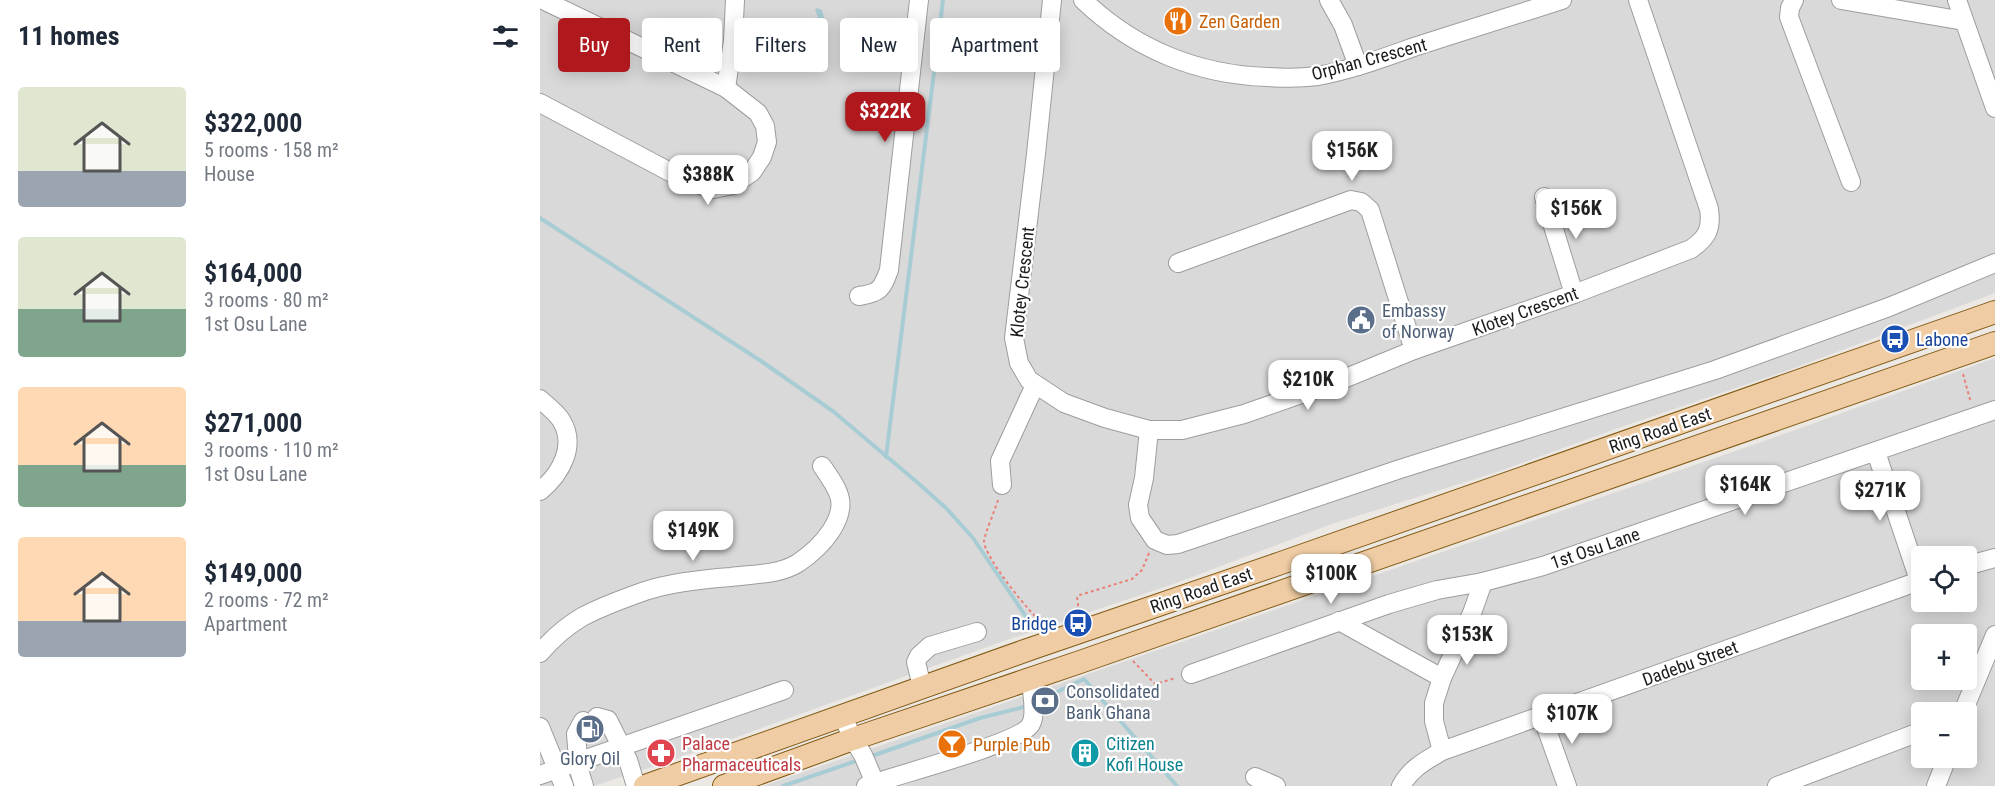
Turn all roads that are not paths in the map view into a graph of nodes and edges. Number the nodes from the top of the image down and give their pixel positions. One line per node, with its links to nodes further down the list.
1 (543, 0): 14 (street)
2 (735, 0): 14 (street)
3 (919, 0): 22 (street)
4 (1052, 0): 26 (street, Klotey Crescent)
5 (1083, 0): 13 (street, Orphan Crescent)
6 (1329, 0): 13 (street)
7 (1562, 0): 13 (street, Orphan Crescent)
8 (1638, 0): 21 (street, Klotey Crescent)
9 (1794, 0): 17 (street)
10 (1841, 0): 12 (street)
11 (1957, 0): 12 (street)
12 (1964, 21): 16 (street)
13 (1358, 66)
14 (726, 87): 15 (street)
15 (540, 103)
16 (1995, 108)
17 (1851, 182)
18 (1544, 197): 21 (street)
19 (1178, 263): 25 (street)
20 (1995, 263): 29 (street)
21 (1574, 294): 25 (street, Klotey Crescent)
22 (859, 296)
23 (1995, 312): 36 (main road, Ring Road East)
24 (1995, 343): 40 (main road, Ring Road East)
25 (1414, 350): 29 (street, Klotey Crescent)
26 (1035, 385): 29 (street, Klotey Crescent); 32 (street)
27 (540, 399): 33 (street)
28 (1995, 410): 30 (street, 1st Osu Lane)
29 (1149, 430)
30 (1876, 452): 34 (street); 38 (street, 1st Osu Lane)
31 (822, 466): 44 (street)
32 (1002, 485)
33 (540, 491)
34 (1911, 554)
35 (1995, 558): 37 (street)
36 (1281, 563): 40 (main road); 47 (main road, Ring Road East)
37 (1977, 563)
38 (1483, 582): 41 (street, 1st Osu Lane); 46 (street)
39 (1911, 583): 52 (street, Dadebu Street)
40 (1289, 589): 49 (main road, Ring Road East)
41 (1339, 621): 45 (street, 1st Osu Lane); 46 (street)
42 (977, 632): 47 (street)
43 (1995, 635): 50 (street)
44 (540, 653)
45 (1191, 674)
46 (1442, 678): 56 (street)
47 (922, 687): 51 (main road, Ring Road East)
48 (784, 690): 55 (street)
49 (1032, 697): 57 (main road, Ring Road East); 62 (street)
50 (1967, 702)
51 (842, 715): 57 (street); 65 (main road, Ring Road East)
52 (1542, 716): 56 (street, Dadebu Street); 69 (street)
53 (540, 727): 60 (street)
54 (1911, 735): 70 (street)
55 (621, 746): 58 (street); 58 (street); 64 (street)
56 (1442, 751): 68 (street, Dadebu Street)
57 (861, 753): 62 (street); 66 (main road, Ring Road East)
58 (578, 762): 60 (street); 63 (street)
59 (1943, 768): 71 (street)
60 (554, 777)
61 (1255, 777): 67 (street)
62 (870, 784)
63 (584, 786)
64 (636, 786)
65 (645, 786)
66 (724, 786)
67 (1276, 786)
68 (1401, 786)
69 (1568, 786)
70 (1777, 786)
71 (1936, 786)

